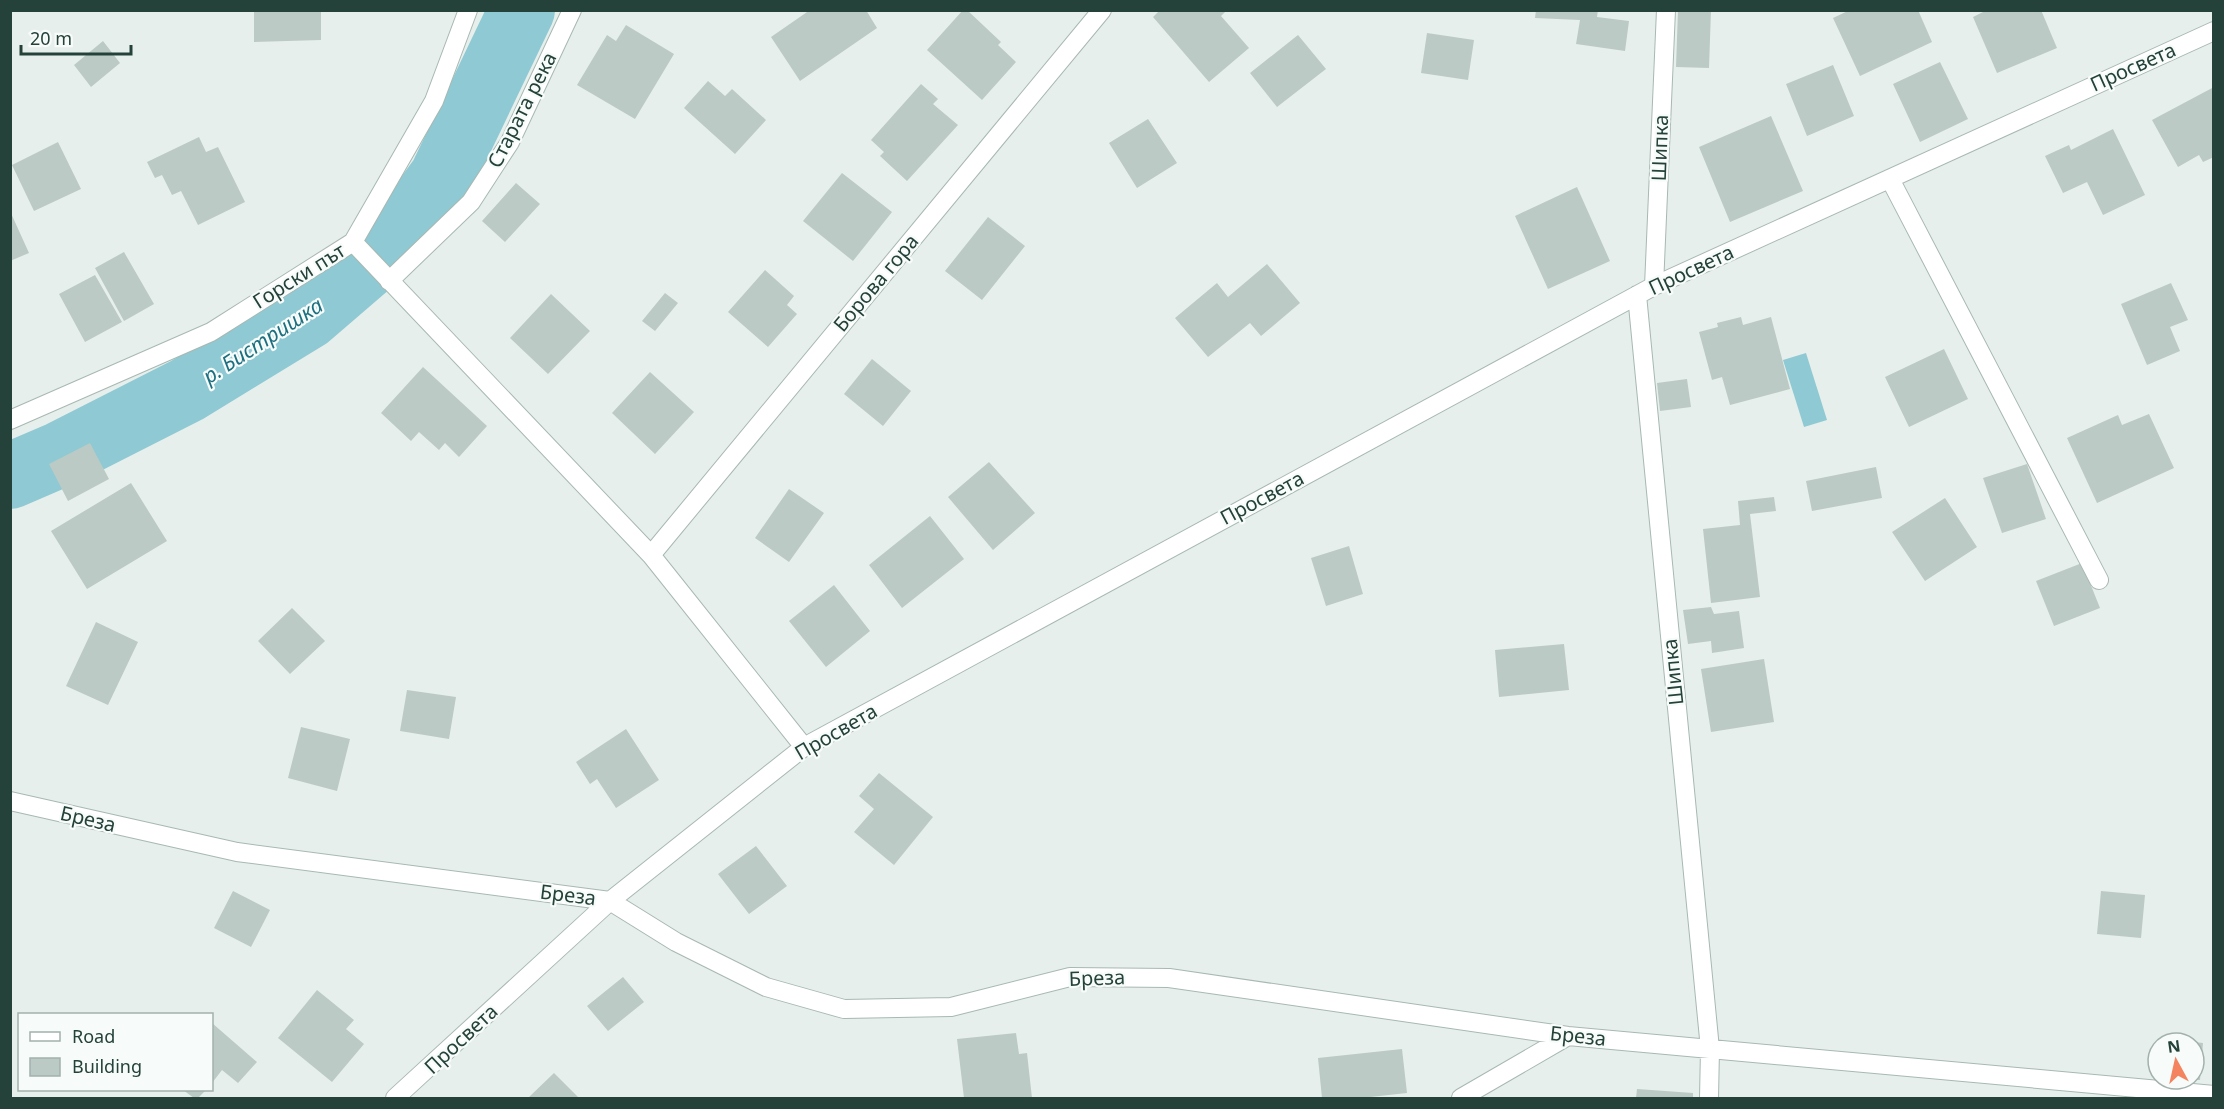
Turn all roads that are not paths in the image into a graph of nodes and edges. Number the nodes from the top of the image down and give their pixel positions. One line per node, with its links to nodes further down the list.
1 (468, 10): 7 (street, Горски път)
2 (572, 10): 8 (street, Старата река)
3 (1101, 10): 12 (street, Борова гора)
4 (1666, 10): 9 (street, Шипка)
5 (2214, 31): 6 (street, Просвета)
6 (1890, 179): 9 (street, Просвета); 13 (street)
7 (354, 243): 8 (street); 11 (street, Горски път)
8 (388, 280): 12 (street)
9 (1654, 286): 10 (street, Просвета)
10 (1637, 295): 14 (street, Просвета); 18 (street, Шипка)
11 (10, 420)
12 (651, 555): 14 (street)
13 (2099, 580)
14 (804, 747): 16 (street, Просвета)
15 (10, 801): 16 (street, Бреза)
16 (610, 901): 17 (street, Бреза); 20 (street, Просвета)
17 (1568, 1036): 18 (street, Бреза); 21 (street)
18 (1710, 1049): 19 (street, Бреза); 22 (street, Шипка)
19 (2214, 1095)
20 (395, 1098)
21 (1461, 1098)
22 (1709, 1098)

